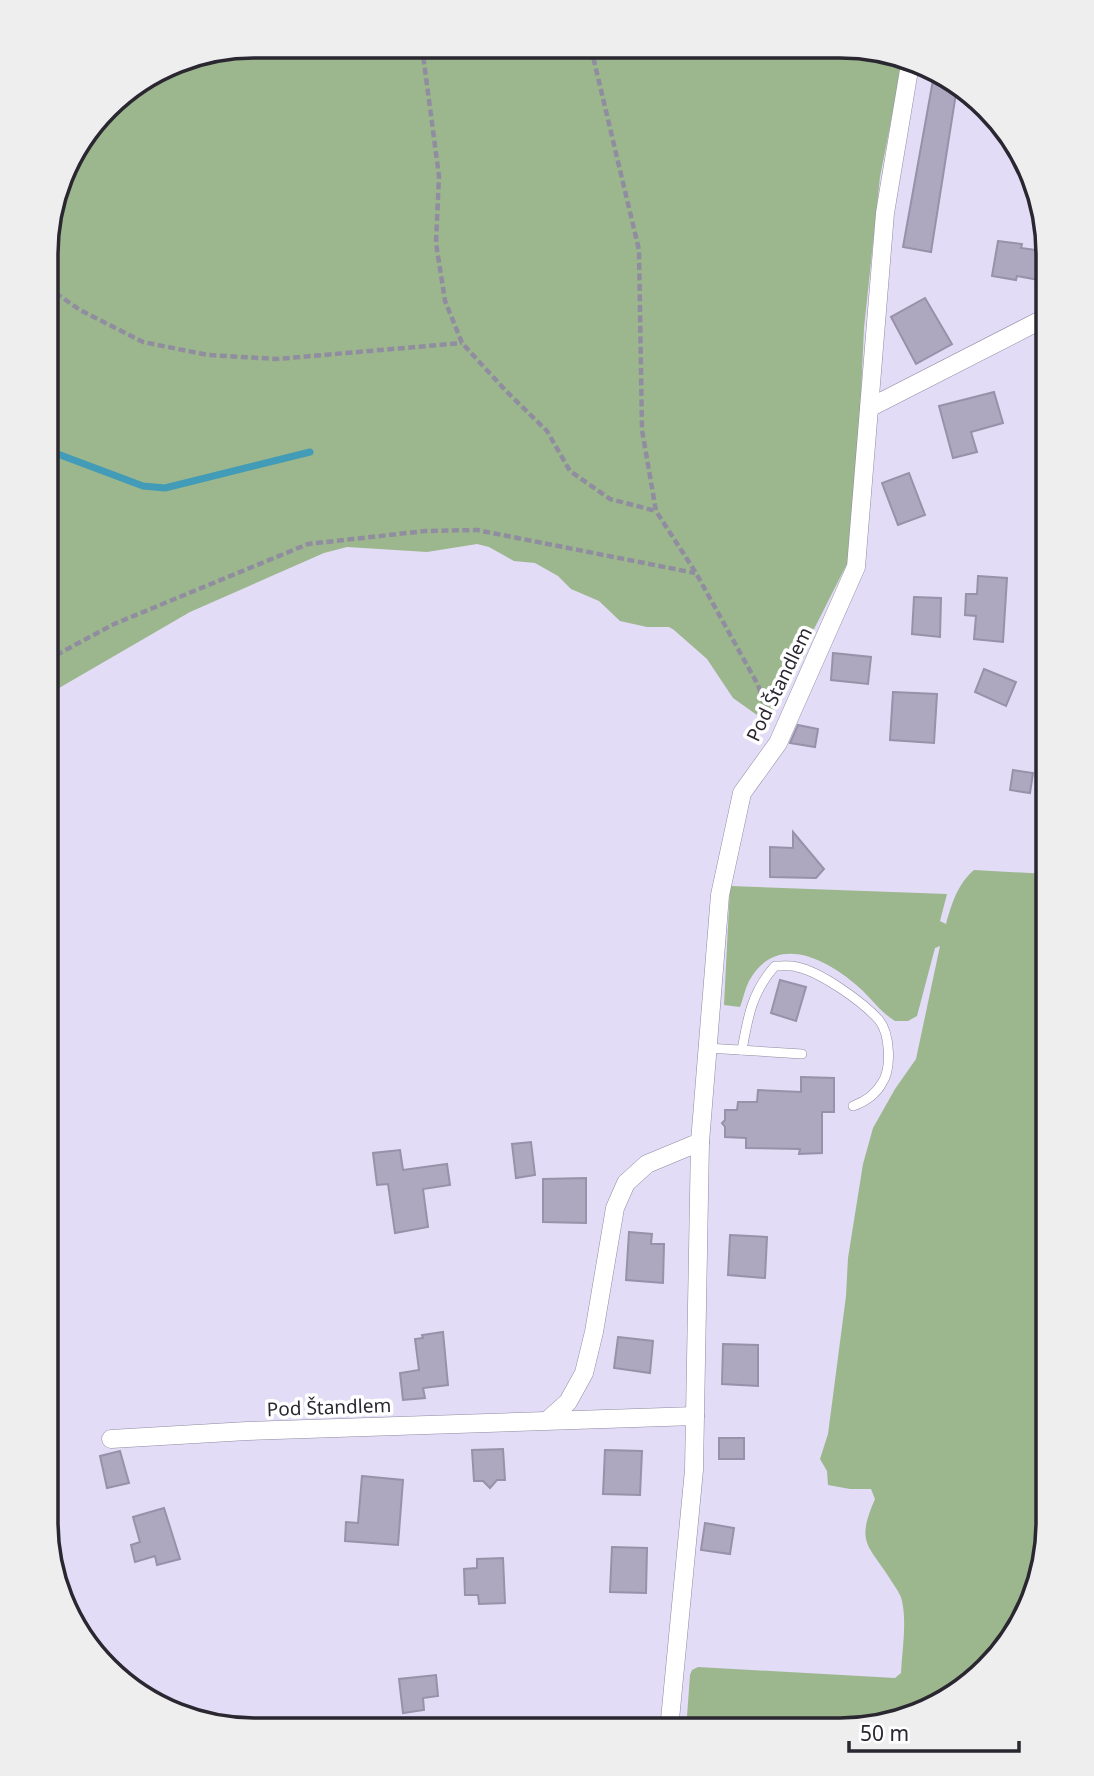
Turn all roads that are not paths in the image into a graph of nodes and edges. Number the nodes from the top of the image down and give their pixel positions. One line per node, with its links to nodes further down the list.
1 (909, 71): 3 (street, Pod Štandlem)
2 (1036, 323): 3 (street)
3 (869, 408): 4 (street, Pod Štandlem)
4 (708, 1048): 5 (lane); 8 (street, Pod Štandlem)
5 (742, 1050): 6 (lane); 7 (lane)
6 (802, 1054)
7 (853, 1106)
8 (700, 1142): 9 (street, Pod Štandlem); 10 (street)
9 (695, 1416): 10 (street, Pod Štandlem); 12 (street, Pod Štandlem)
10 (549, 1419): 11 (street, Pod Štandlem)
11 (111, 1439)
12 (670, 1718)

